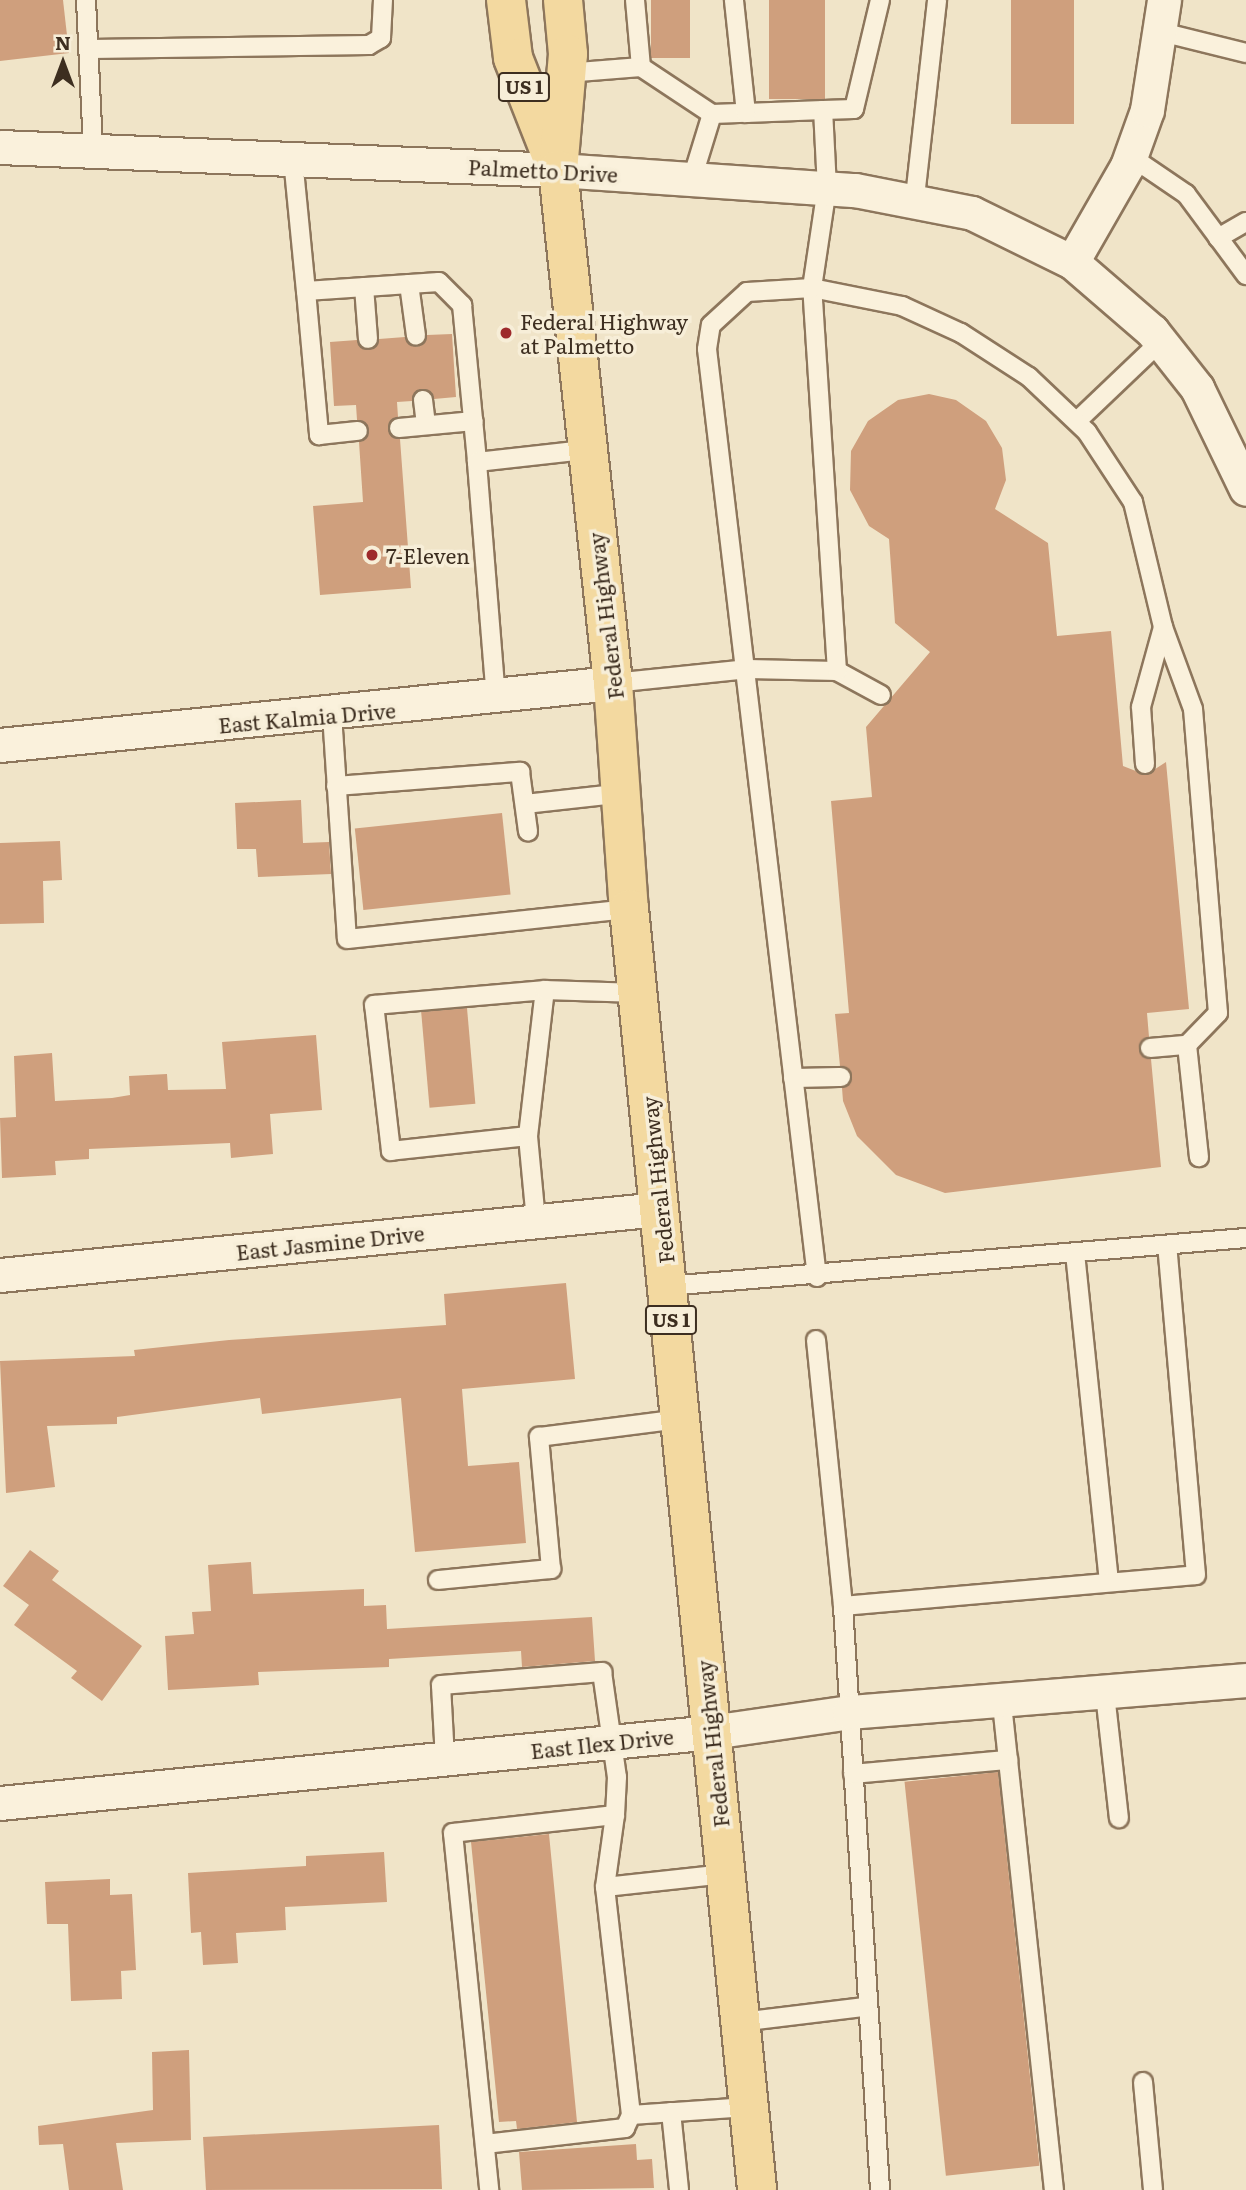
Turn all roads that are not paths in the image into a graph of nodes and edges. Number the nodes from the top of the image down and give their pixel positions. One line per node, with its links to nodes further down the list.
1 (86, 0): 10 (lane)
2 (383, 0): 10 (lane)
3 (506, 0): 21 (main road, Federal Highway / US 1)
4 (563, 0): 13 (main road, Federal Highway / US 1)
5 (635, 0): 12 (lane)
6 (734, 0): 15 (lane)
7 (880, 0): 14 (lane)
8 (937, 0): 24 (lane)
9 (1162, 16): 11 (lane); 19 (street)
10 (91, 49): 18 (lane)
11 (1246, 54)
12 (640, 67): 13 (lane); 16 (lane)
13 (566, 73): 21 (main road, Federal Highway / US 1)
14 (823, 110): 15 (lane); 23 (lane)
15 (746, 113): 16 (lane)
16 (712, 114): 22 (lane)
17 (0, 147): 18 (street, Palmetto Drive)
18 (93, 150): 20 (street, Palmetto Drive)
19 (1130, 156): 26 (lane); 27 (street)
20 (293, 159): 21 (street, Palmetto Drive); 32 (lane)
21 (558, 170): 22 (street, Palmetto Drive); 42 (main road, Federal Highway / US 1)
22 (692, 179): 23 (street, Palmetto Drive)
23 (827, 188): 24 (street, Palmetto Drive); 31 (lane)
24 (915, 198): 27 (street, Palmetto Drive)
25 (1246, 222): 26 (lane)
26 (1218, 238): 28 (lane)
27 (1072, 262): 35 (street, Palmetto Drive)
28 (1246, 275)
29 (410, 284): 30 (lane); 33 (lane); 37 (lane)
30 (364, 287): 32 (lane); 34 (lane)
31 (812, 288): 38 (lane); 46 (lane); 47 (lane)
32 (306, 291): 41 (lane)
33 (416, 336)
34 (368, 339)
35 (1161, 341): 38 (lane); 44 (street, Palmetto Drive)
36 (423, 400): 39 (lane)
37 (474, 421): 39 (lane); 43 (lane)
38 (1077, 421): 45 (lane)
39 (426, 425): 40 (lane)
40 (399, 428)
41 (358, 431)
42 (584, 450): 43 (lane); 48 (main road, Federal Highway / US 1)
43 (477, 462): 50 (lane)
44 (1246, 489)
45 (1163, 626): 53 (lane); 61 (lane)
46 (748, 669): 47 (lane); 48 (lane); 64 (lane)
47 (837, 671): 49 (lane)
48 (613, 683): 50 (street, East Kalmia Drive); 55 (main road, Federal Highway / US 1)
49 (881, 695)
50 (496, 699): 51 (street, East Kalmia Drive)
51 (332, 714): 52 (street, East Kalmia Drive); 54 (lane)
52 (0, 745)
53 (1145, 764)
54 (336, 786): 56 (lane); 58 (lane)
55 (624, 793): 56 (lane); 58 (main road, Federal Highway / US 1)
56 (525, 804): 57 (lane)
57 (528, 831)
58 (629, 909): 60 (main road, Federal Highway / US 1)
59 (545, 990): 60 (lane); 65 (lane); 65 (lane)
60 (638, 993): 67 (main road, Federal Highway / US 1)
61 (1187, 1045): 62 (lane); 66 (lane)
62 (1150, 1048)
63 (841, 1077): 64 (lane)
64 (793, 1078): 73 (lane)
65 (528, 1136): 68 (lane)
66 (1199, 1157)
67 (659, 1209): 68 (street, East Jasmine Drive); 74 (main road, Federal Highway / US 1)
68 (536, 1221): 72 (street, East Jasmine Drive)
69 (1246, 1238): 70 (lane)
70 (1167, 1245): 71 (lane); 78 (lane)
71 (1075, 1253): 73 (lane); 78 (lane)
72 (0, 1275)
73 (817, 1277): 74 (lane)
74 (667, 1286): 76 (main road, Federal Highway / US 1)
75 (816, 1340): 79 (lane)
76 (680, 1419): 77 (lane); 84 (main road, Federal Highway / US 1)
77 (438, 1580)
78 (1109, 1580): 79 (lane)
79 (843, 1606): 83 (lane)
80 (1246, 1680): 81 (street, East Ilex Drive)
81 (1105, 1694): 82 (street, East Ilex Drive); 91 (lane)
82 (1002, 1704): 83 (street, East Ilex Drive); 87 (lane)
83 (849, 1712): 84 (street, East Ilex Drive); 88 (lane)
84 (711, 1732): 85 (street, East Ilex Drive); 92 (main road, Federal Highway / US 1)
85 (612, 1742): 86 (street, East Ilex Drive); 86 (lane); 90 (lane)
86 (445, 1759): 89 (street, East Ilex Drive)
87 (1008, 1760): 88 (lane); 105 (lane)
88 (853, 1774): 94 (lane)
89 (0, 1803)
90 (615, 1815): 93 (lane); 100 (lane)
91 (1119, 1818)
92 (725, 1874): 93 (lane); 95 (main road, Federal Highway / US 1)
93 (605, 1887): 99 (lane)
94 (864, 2007): 95 (lane); 104 (lane)
95 (740, 2022): 97 (main road, Federal Highway / US 1)
96 (1143, 2082): 106 (lane)
97 (748, 2107): 98 (lane); 103 (main road, Federal Highway / US 1)
98 (671, 2112): 99 (lane); 102 (lane)
99 (631, 2115): 100 (lane)
100 (485, 2144): 101 (lane)
101 (489, 2190)
102 (679, 2190)
103 (757, 2190)
104 (880, 2190)
105 (1054, 2190)
106 (1153, 2190)

